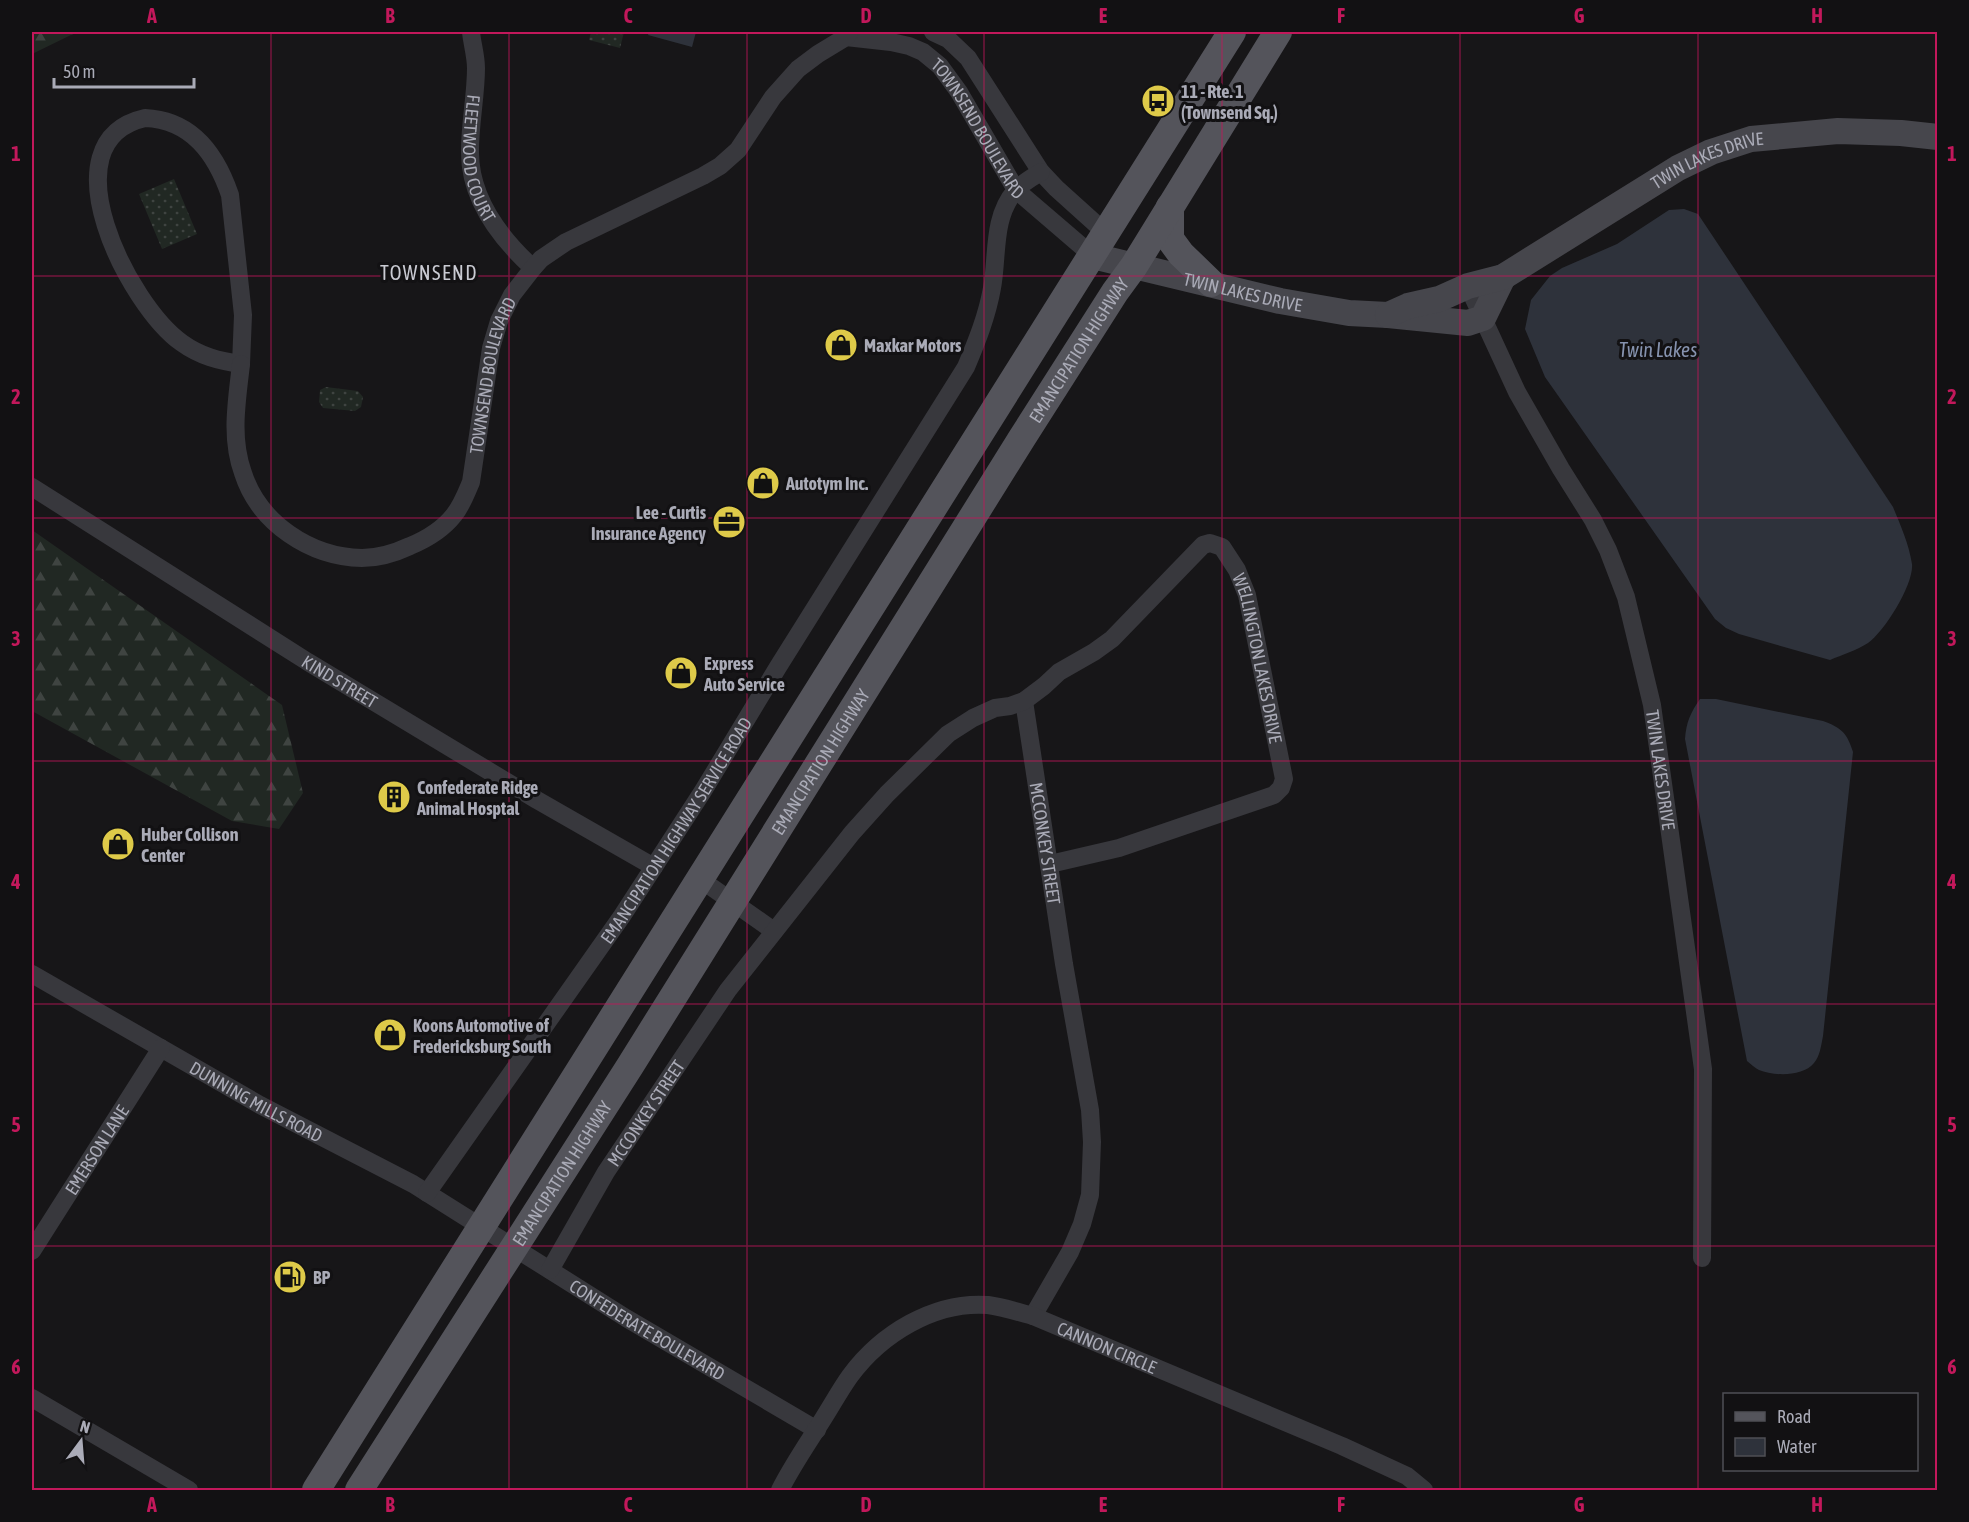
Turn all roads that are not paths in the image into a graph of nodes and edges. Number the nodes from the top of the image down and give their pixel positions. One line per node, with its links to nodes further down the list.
1 (471, 32): 12 (street, FLEETWOOD COURT)
2 (933, 32): 7 (street, TOWNSEND BOULEVARD)
3 (1232, 32): 10 (main road, EMANCIPATION HIGHWAY)
4 (1278, 32): 9 (main road, EMANCIPATION HIGHWAY)
5 (848, 34): 8 (street, TOWNSEND BOULEVARD); 12 (street, TOWNSEND BOULEVARD)
6 (1938, 137): 13 (street, TWIN LAKES DRIVE)
7 (1041, 172): 8 (street, EMANCIPATION HIGHWAY SERVICE ROAD); 10 (street, TOWNSEND BOULEVARD)
8 (1016, 190): 10 (street, TOWNSEND BOULEVARD); 22 (street, EMANCIPATION HIGHWAY SERVICE ROAD)
9 (1170, 207): 11 (main road, EMANCIPATION HIGHWAY); 14 (main road)
10 (1100, 245): 11 (street); 23 (main road, EMANCIPATION HIGHWAY)
11 (1134, 266): 14 (street, TWIN LAKES DRIVE); 24 (main road, EMANCIPATION HIGHWAY)
12 (532, 268): 18 (street, TOWNSEND BOULEVARD)
13 (1503, 277): 15 (street, TWIN LAKES DRIVE); 17 (street)
14 (1211, 283): 16 (street, TWIN LAKES DRIVE)
15 (1468, 286): 16 (street, TWIN LAKES DRIVE); 17 (street, TWIN LAKES DRIVE)
16 (1389, 315): 17 (street, TWIN LAKES DRIVE)
17 (1483, 318): 32 (street, TWIN LAKES DRIVE)
18 (241, 364): 18 (street, TOWNSEND BOULEVARD)
19 (32, 487): 22 (street, KIND STREET)
20 (1024, 701): 21 (street, MCCONKEY STREET); 21 (street, WELLINGTON LAKES DRIVE); 25 (street, MCCONKEY STREET)
21 (1050, 864): 34 (street, MCCONKEY STREET)
22 (654, 867): 28 (street, EMANCIPATION HIGHWAY SERVICE ROAD)
23 (700, 879): 24 (street); 29 (main road, EMANCIPATION HIGHWAY)
24 (732, 901): 25 (street); 30 (main road, EMANCIPATION HIGHWAY)
25 (774, 931): 33 (street, MCCONKEY STREET)
26 (32, 974): 27 (street, DUNNING MILLS ROAD)
27 (161, 1048): 28 (street, DUNNING MILLS ROAD); 31 (street, EMERSON LANE)
28 (427, 1193): 29 (street, DUNNING MILLS ROAD)
29 (481, 1226): 30 (street, CONFEDERATE BOULEVARD); 38 (main road, EMANCIPATION HIGHWAY)
30 (513, 1247): 33 (street, CONFEDERATE BOULEVARD); 39 (main road, EMANCIPATION HIGHWAY)
31 (32, 1251)
32 (1702, 1258)
33 (550, 1270): 36 (street, CONFEDERATE BOULEVARD)
34 (1033, 1316): 36 (street, CANNON CIRCLE); 41 (street, CANNON CIRCLE)
35 (32, 1398): 37 (street)
36 (817, 1430): 40 (street, CANNON CIRCLE)
37 (189, 1491)
38 (316, 1491)
39 (359, 1491)
40 (780, 1491)
41 (1424, 1491)

